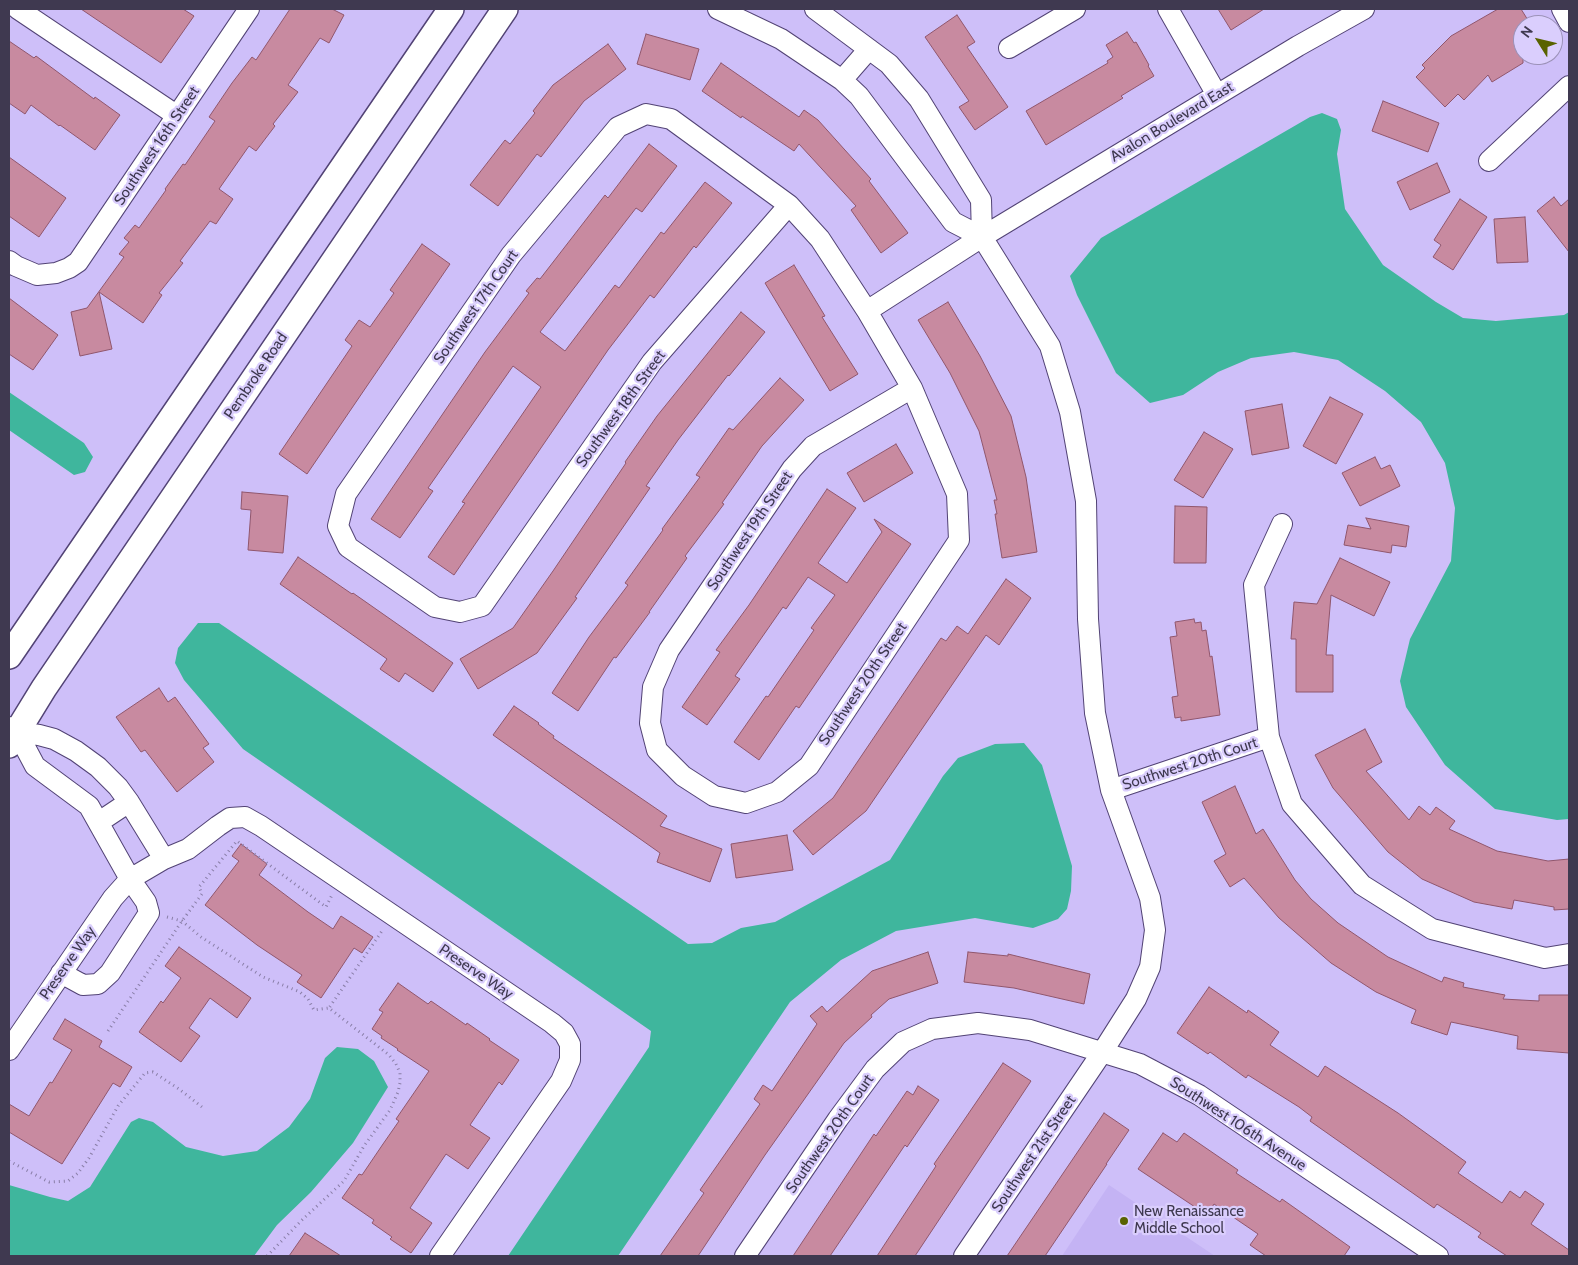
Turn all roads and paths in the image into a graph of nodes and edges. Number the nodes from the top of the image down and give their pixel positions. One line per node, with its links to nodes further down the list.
1 (18, 9): 17 (street)
2 (249, 9): 17 (street, Southwest 16th Street)
3 (451, 9): 26 (main road)
4 (505, 9): 27 (main road, Pembroke Road)
5 (718, 9): 14 (street)
6 (815, 9): 13 (street)
7 (1075, 9): 12 (street)
8 (1168, 9): 16 (street)
9 (1364, 9): 16 (street, Avalon Boulevard East)
10 (1562, 9): 11 (street)
11 (1569, 22)
12 (1009, 48)
13 (869, 49): 14 (street); 20 (street)
14 (842, 80): 20 (street)
15 (1569, 86): 18 (street)
16 (1217, 95): 20 (street, Avalon Boulevard East)
17 (176, 115): 21 (street, Southwest 16th Street)
18 (1489, 161)
19 (789, 205): 22 (street); 25 (street, Southwest 18th Street); 25 (street, Southwest 17th Court)
20 (982, 237): 22 (street, Avalon Boulevard East); 29 (street, Southwest 21st Street)
21 (9, 261)
22 (867, 311): 23 (street)
23 (912, 388): 31 (street, Southwest 20th Street); 31 (street, Southwest 19th Street)
24 (1282, 524): 28 (street)
25 (460, 612)
26 (9, 656)
27 (12, 735): 30 (street); 32 (street)
28 (1268, 737): 29 (street, Southwest 20th Court); 39 (street)
29 (1111, 790): 45 (street, Southwest 21st Street)
30 (129, 802): 32 (street); 33 (street)
31 (746, 803)
32 (99, 822): 34 (street)
33 (164, 859): 34 (street, Preserve Way); 35 (street, Preserve Way)
34 (130, 879): 36 (street); 40 (street, Preserve Way)
35 (341, 880): 37 (street, Preserve Way); 38 (path)
36 (148, 913): 38 (path); 40 (street)
37 (393, 916): 41 (path); 49 (street, Preserve Way)
38 (182, 921): 41 (path); 43 (path)
39 (1569, 954)
40 (61, 973): 44 (street, Preserve Way)
41 (329, 1008): 48 (path)
42 (932, 1029): 45 (street, Southwest 106th Avenue); 50 (street, Southwest 20th Court)
43 (108, 1031)
44 (12, 1039)
45 (1103, 1052): 51 (street, Southwest 21st Street); 52 (street, Southwest 106th Avenue)
46 (202, 1107): 47 (path)
47 (9, 1161)
48 (268, 1256)
49 (440, 1256)
50 (745, 1256)
51 (964, 1256)
52 (1438, 1256)

